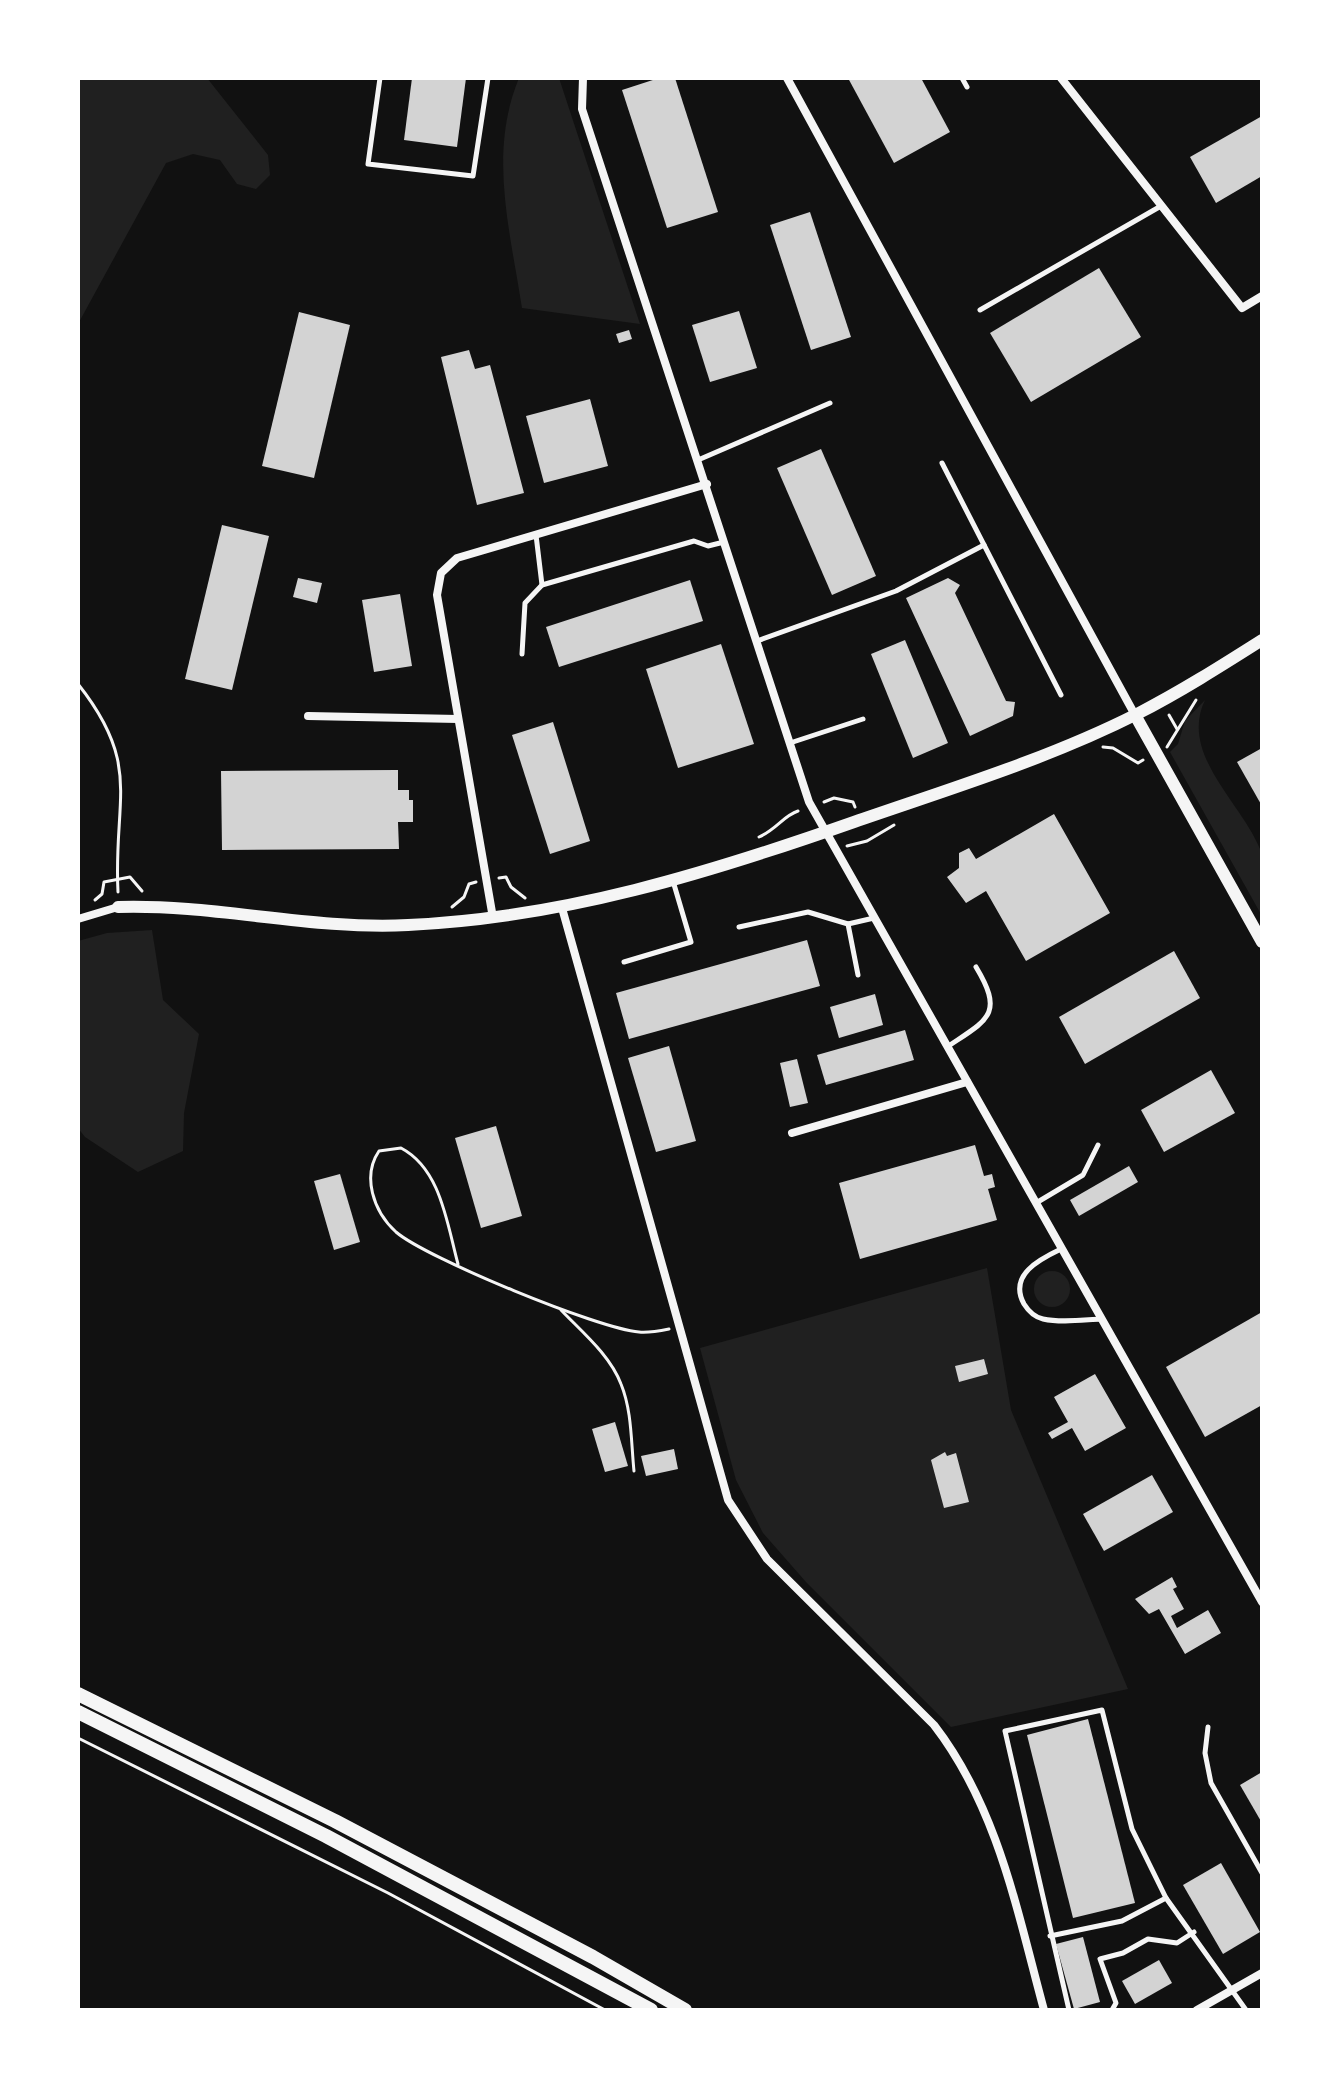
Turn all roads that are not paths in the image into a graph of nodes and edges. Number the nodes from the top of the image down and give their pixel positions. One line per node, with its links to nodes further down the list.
1 (380, 78): 2 (lane)
2 (488, 78)
3 (787, 78): 23 (street)
4 (962, 78): 7 (lane)
5 (1061, 78): 8 (street)
6 (581, 79): 12 (street)
7 (967, 87)
8 (1162, 206): 9 (street); 10 (lane)
9 (1262, 296)
10 (980, 310)
11 (830, 403): 12 (lane)
12 (698, 460): 14 (street)
13 (942, 463): 17 (lane)
14 (707, 484): 15 (street); 16 (street)
15 (536, 535): 18 (lane); 25 (street)
16 (725, 541): 18 (lane); 20 (street)
17 (984, 544): 20 (lane); 22 (lane)
18 (542, 585): 21 (lane)
19 (1262, 640): 23 (street)
20 (757, 641): 27 (street)
21 (522, 654)
22 (1061, 695)
23 (1135, 715): 28 (street); 37 (street)
24 (308, 716): 25 (street)
25 (458, 719): 32 (street)
26 (863, 719): 27 (lane)
27 (790, 743): 28 (street)
28 (825, 832): 29 (street); 33 (street)
29 (673, 881): 31 (street); 38 (lane)
30 (118, 907): 32 (street); 34 (street)
31 (562, 908): 32 (street); 60 (street)
32 (493, 918)
33 (874, 918): 35 (lane); 41 (street)
34 (78, 919)
35 (848, 924): 36 (lane); 40 (lane)
36 (739, 927)
37 (1262, 942)
38 (624, 962)
39 (976, 967): 41 (lane)
40 (858, 975)
41 (947, 1047): 42 (street)
42 (967, 1082): 43 (street); 45 (street)
43 (792, 1133)
44 (1098, 1145): 45 (lane)
45 (1036, 1203): 46 (street)
46 (1062, 1249): 47 (street); 47 (lane)
47 (1101, 1319): 48 (street)
48 (1262, 1602)
49 (78, 1694): 59 (main road)
50 (78, 1712): 58 (main road)
51 (1208, 1727): 52 (lane)
52 (1262, 1873)
53 (1166, 1898): 54 (lane); 55 (lane); 55 (lane)
54 (1194, 1932): 57 (lane); 62 (lane)
55 (1050, 1936): 61 (lane)
56 (1262, 1973): 57 (street)
57 (1231, 1991): 63 (street); 64 (lane)
58 (651, 2010)
59 (685, 2010)
60 (1044, 2010)
61 (1069, 2010)
62 (1112, 2010)
63 (1197, 2010)
64 (1246, 2010)

